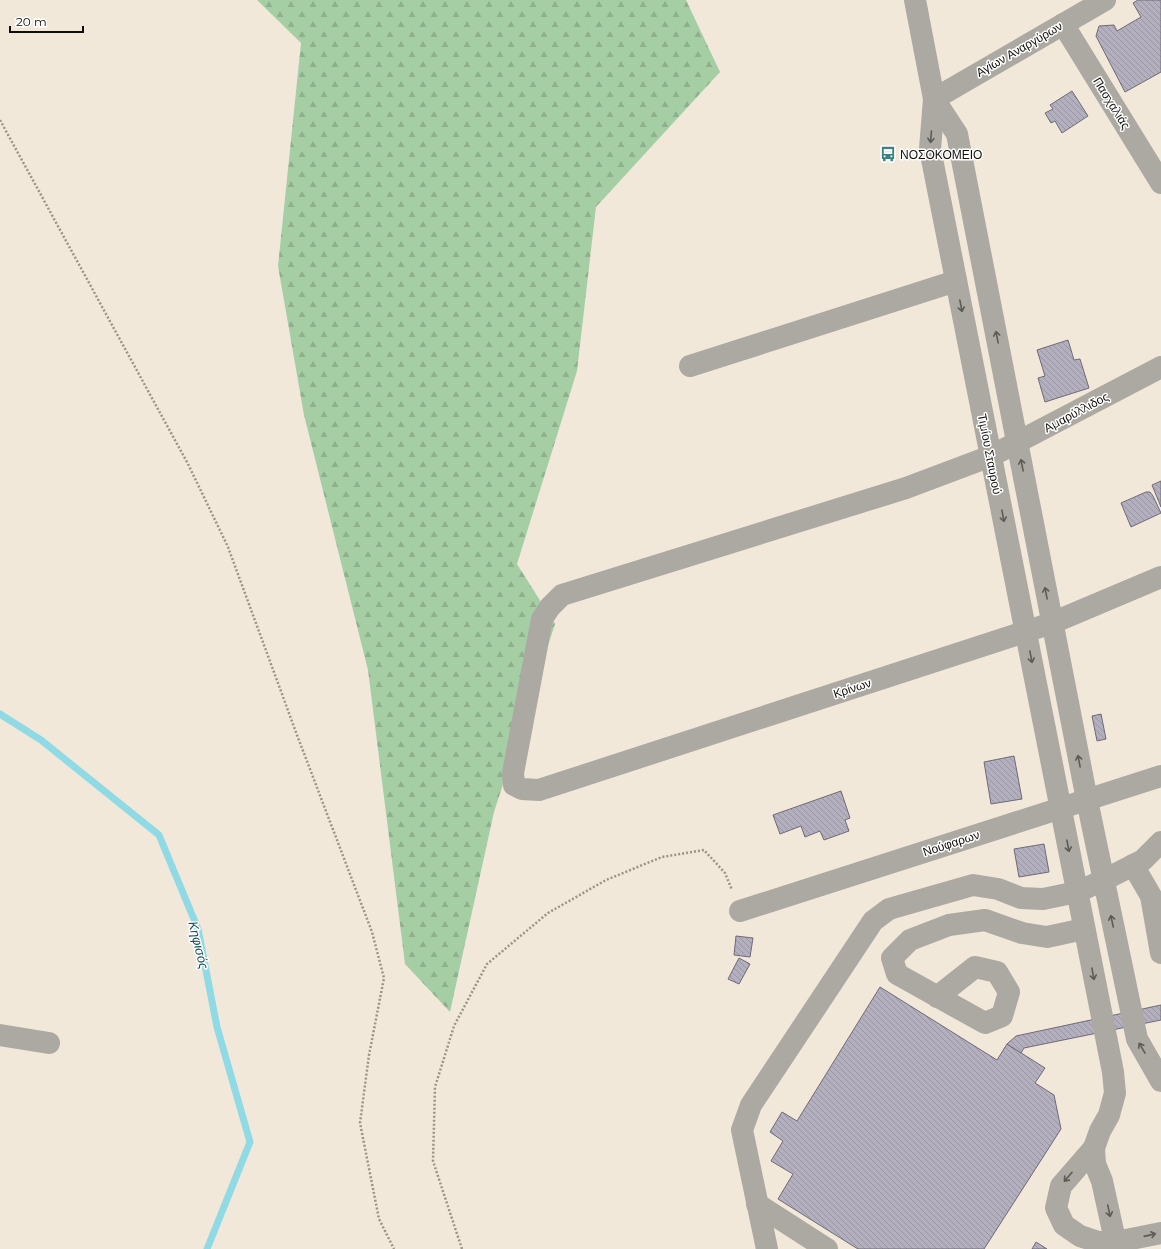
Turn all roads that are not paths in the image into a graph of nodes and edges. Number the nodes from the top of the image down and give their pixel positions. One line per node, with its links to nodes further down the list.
1 (915, 0): 4 (street, Τιμίου Σταυρού)
2 (1105, 0): 3 (street, Αγίων Αναργύρων)
3 (1063, 24): 4 (street, Αγίων Αναργύρων); 5 (street, Πασχαλιάς)
4 (934, 99): 6 (street, Τιμίου Σταυρού, one-way to 6); 9 (street, Τιμίου Σταυρού, one-way to 4)
5 (1161, 183)
6 (956, 281): 7 (street); 10 (street, Τιμίου Σταυρού, one-way to 10)
7 (690, 366)
8 (1161, 367): 9 (street, Αμαρύλλιδος)
9 (1017, 442): 10 (street, Αμαρύλλιδος); 12 (street, Τιμίου Σταυρού, one-way to 9)
10 (991, 456): 13 (street, Τιμίου Σταυρού, one-way to 13); 15 (street, Αμαρύλλιδος)
11 (1161, 577): 12 (street, Κρίνων)
12 (1052, 623): 13 (street, Κρίνων); 16 (street, Τιμίου Σταυρού, one-way to 12)
13 (1026, 632): 15 (street, Κρίνων); 17 (street, Τιμίου Σταυρού, one-way to 17)
14 (1161, 776): 16 (street, Νούφαρων)
15 (539, 790)
16 (1087, 800): 17 (street, Νούφαρων); 20 (street, Τιμίου Σταυρού)
17 (1060, 808): 21 (street, Τιμίου Σταυρού, one-way to 21); 22 (street, Νούφαρων)
18 (1161, 842): 19 (street)
19 (1133, 865): 20 (street); 24 (street)
20 (1104, 880): 21 (street); 28 (street, Τιμίου Σταυρού, one-way to 20)
21 (1077, 892): 23 (street, Τιμίου Σταυρού); 30 (street)
22 (740, 911)
23 (1084, 928): 25 (street); 29 (street, Τιμίου Σταυρού, one-way to 29)
24 (1161, 953)
25 (937, 997)
26 (0, 1035): 27 (street)
27 (49, 1043)
28 (1161, 1081)
29 (1094, 1148): 32 (street, one-way to 32); 32 (street, one-way to 32)
30 (757, 1204): 33 (street); 34 (street)
31 (1161, 1233): 32 (street, one-way to 31)
32 (1116, 1245)
33 (822, 1248)
34 (767, 1249)

